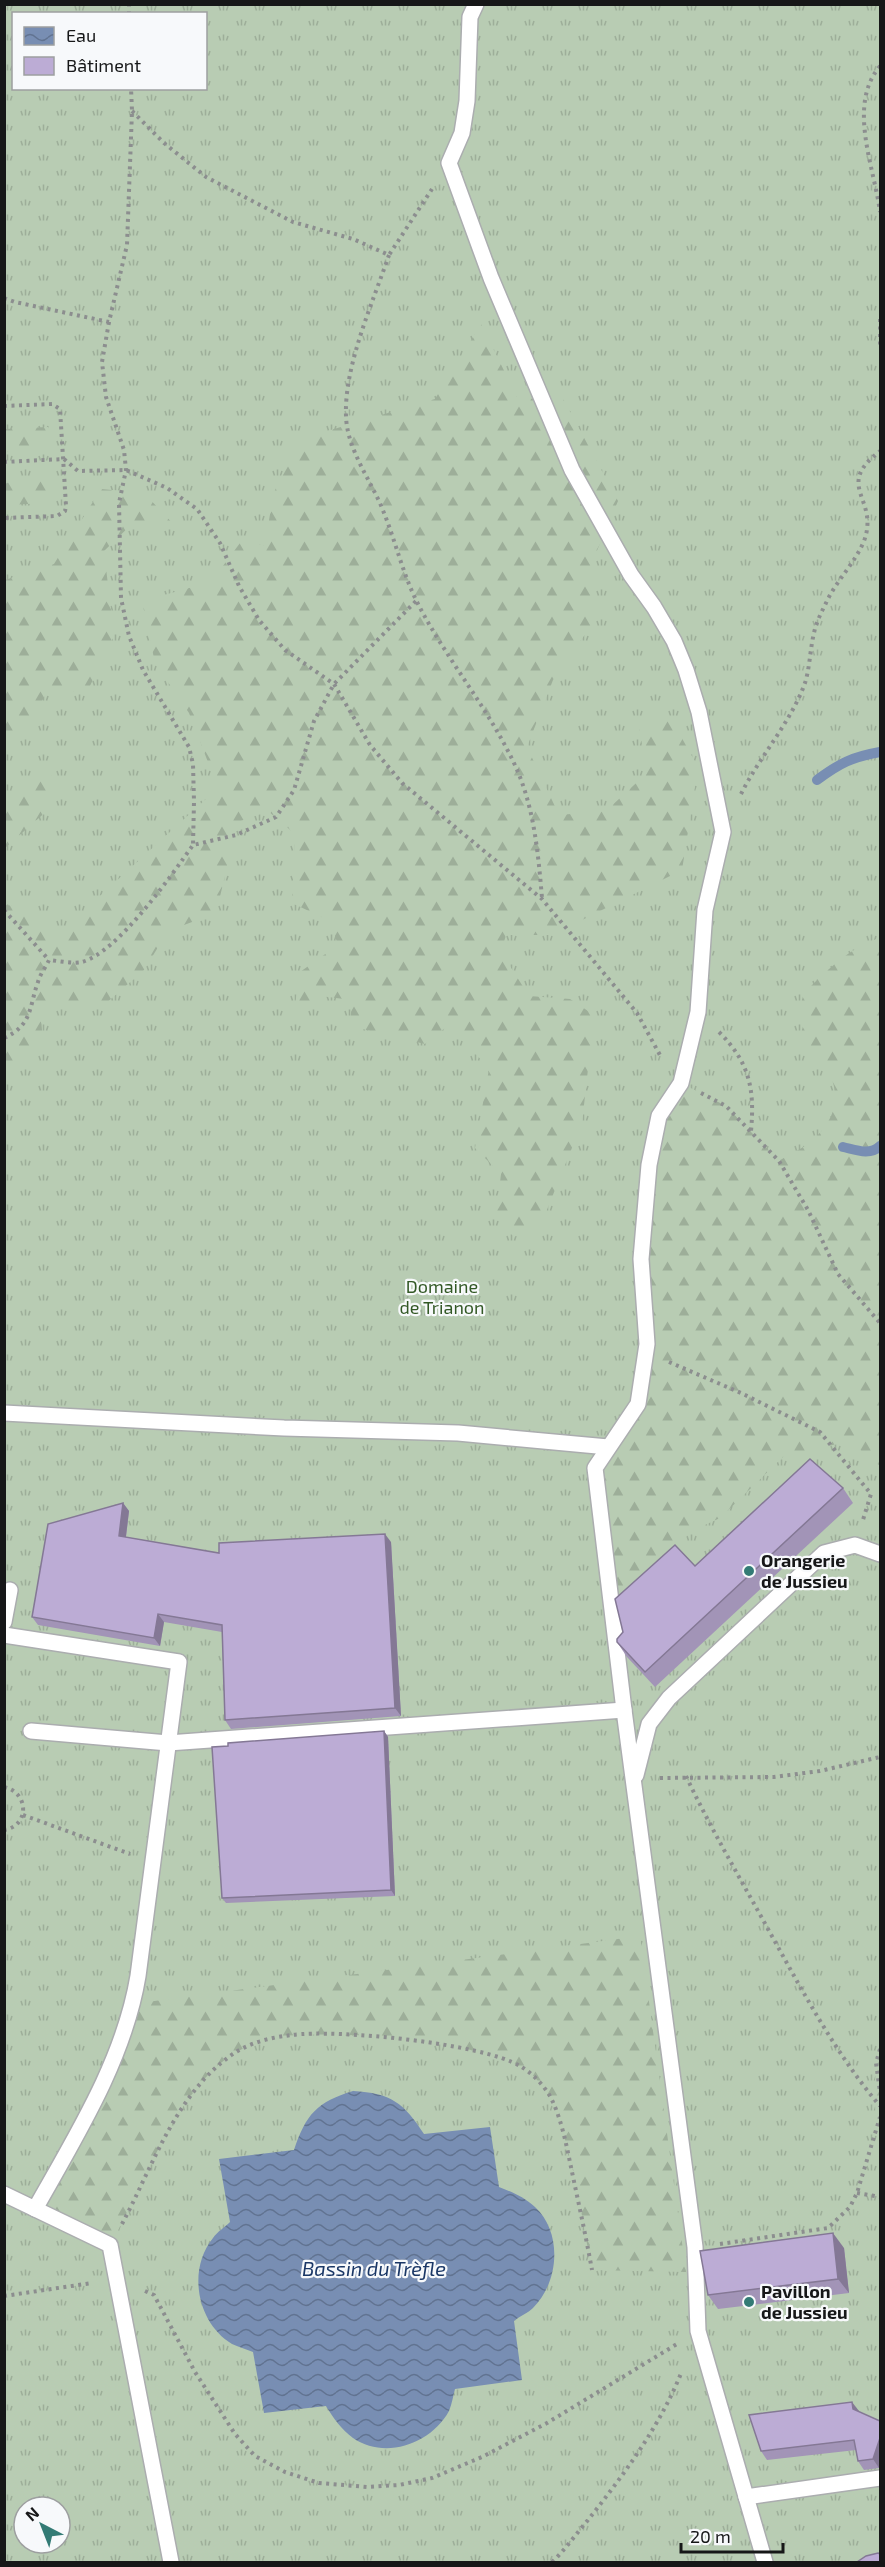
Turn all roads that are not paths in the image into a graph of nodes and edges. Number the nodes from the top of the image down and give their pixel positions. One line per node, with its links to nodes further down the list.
1 (476, 4): 3 (lane)
2 (4, 1413): 3 (lane)
3 (608, 1447): 8 (lane)
4 (880, 1554): 11 (lane)
5 (10, 1590): 6 (lane)
6 (4, 1622)
7 (4, 1635): 10 (lane)
8 (624, 1710): 10 (lane); 11 (lane)
9 (32, 1731): 10 (lane)
10 (168, 1743): 13 (lane)
11 (633, 1786): 15 (lane)
12 (4, 2194): 13 (lane)
13 (35, 2209): 16 (lane)
14 (880, 2478): 15 (lane)
15 (746, 2497): 17 (lane)
16 (171, 2562)
17 (765, 2562)

